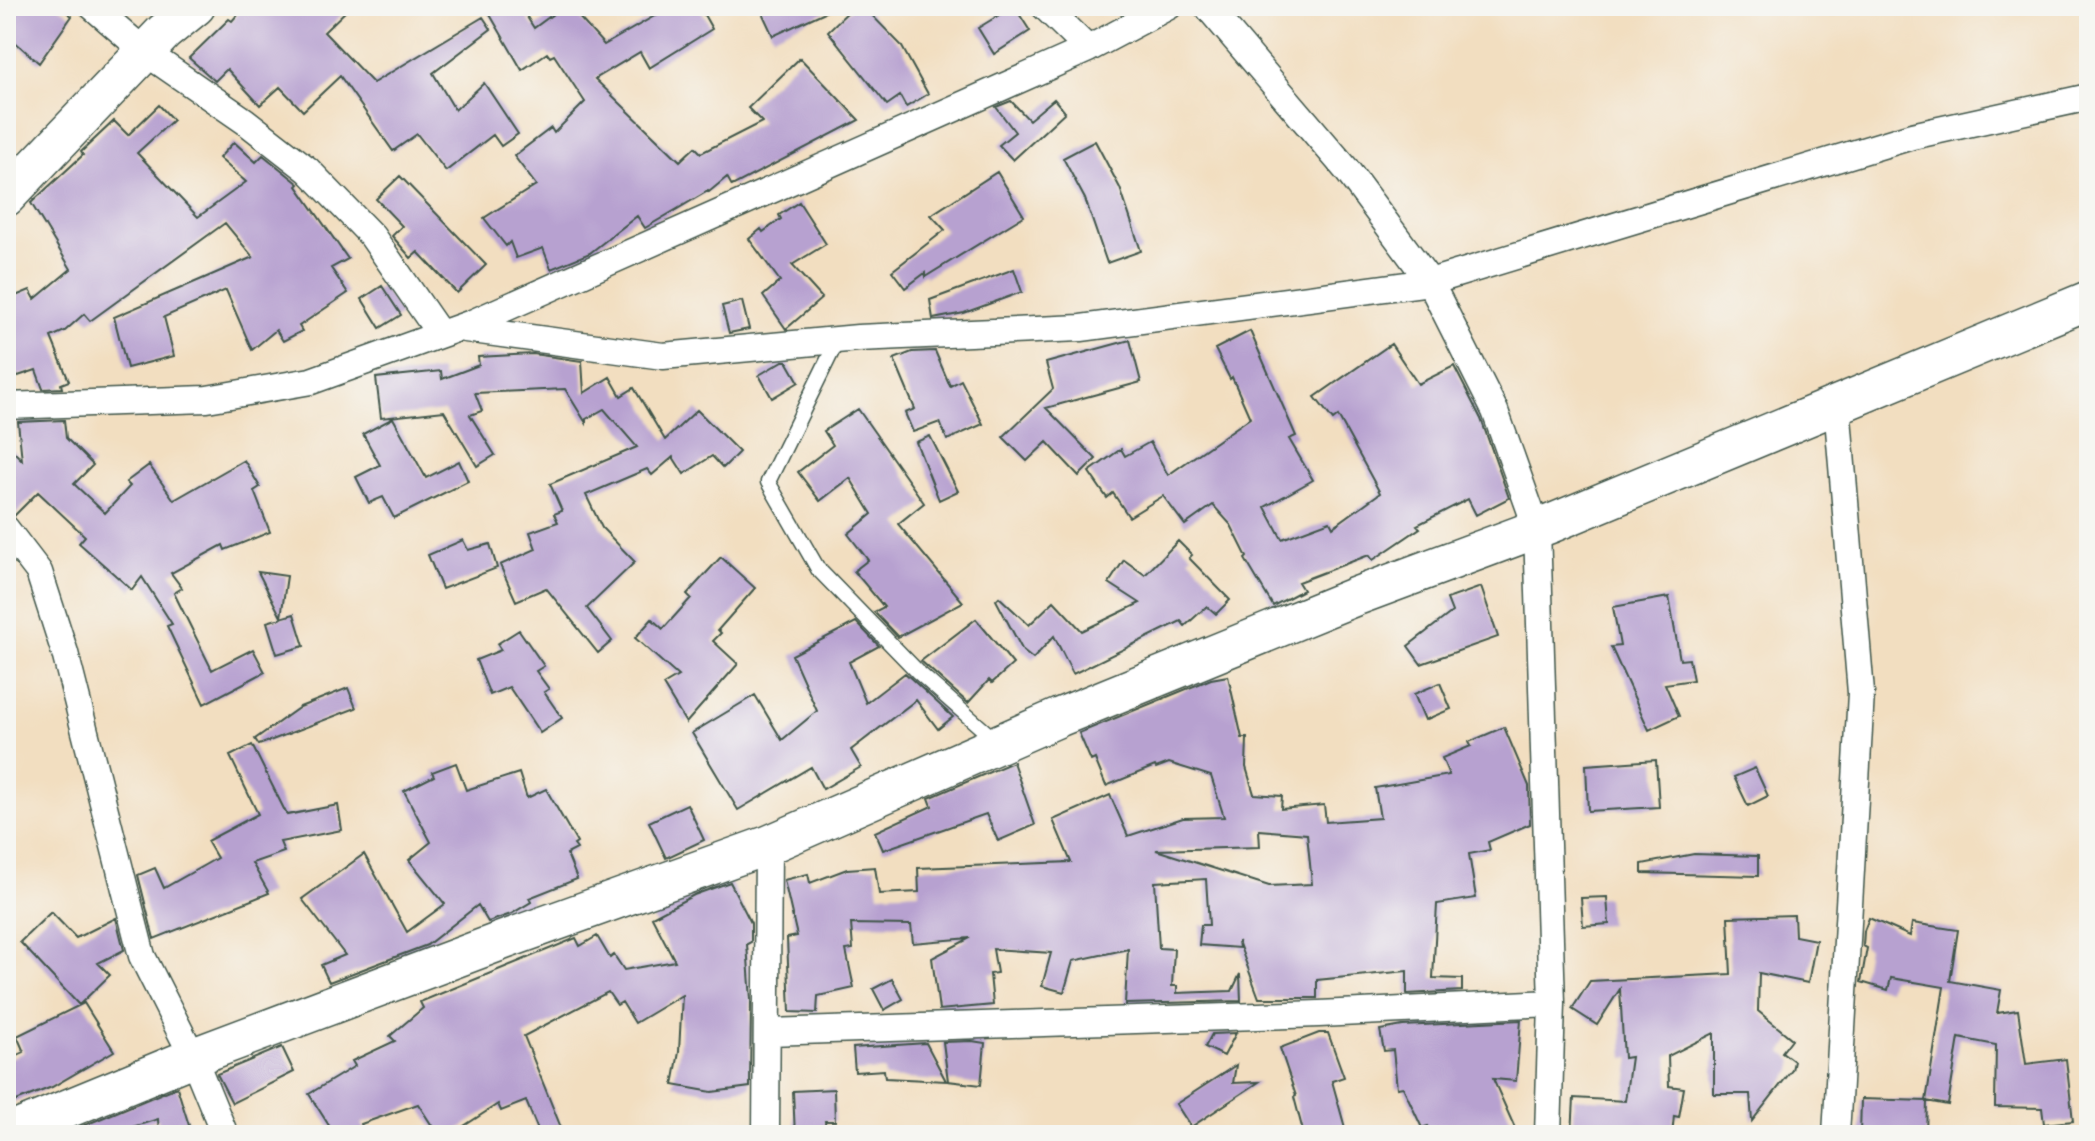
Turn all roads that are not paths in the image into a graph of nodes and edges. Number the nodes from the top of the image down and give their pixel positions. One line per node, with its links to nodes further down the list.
1 (92, 6): 7 (street)
2 (196, 6): 7 (street)
3 (1044, 6): 6 (street)
4 (1169, 6): 6 (street)
5 (1207, 6): 10 (street)
6 (1088, 49): 12 (street)
7 (145, 52): 9 (street); 12 (street)
8 (2089, 97): 10 (street)
9 (6, 197)
10 (1430, 282): 13 (street); 17 (street)
11 (2089, 300): 14 (street)
12 (449, 331): 13 (street); 15 (street)
13 (838, 339): 18 (lane)
14 (1837, 405): 17 (street); 27 (street)
15 (6, 406)
16 (6, 529): 22 (street)
17 (1537, 529): 18 (street); 20 (street)
18 (999, 744): 19 (street)
19 (768, 845): 21 (street); 22 (street)
20 (1552, 1003): 21 (street); 26 (street)
21 (769, 1032): 25 (street)
22 (193, 1057): 23 (street); 24 (street)
23 (6, 1134)
24 (225, 1135)
25 (766, 1135)
26 (1548, 1135)
27 (1836, 1135)

